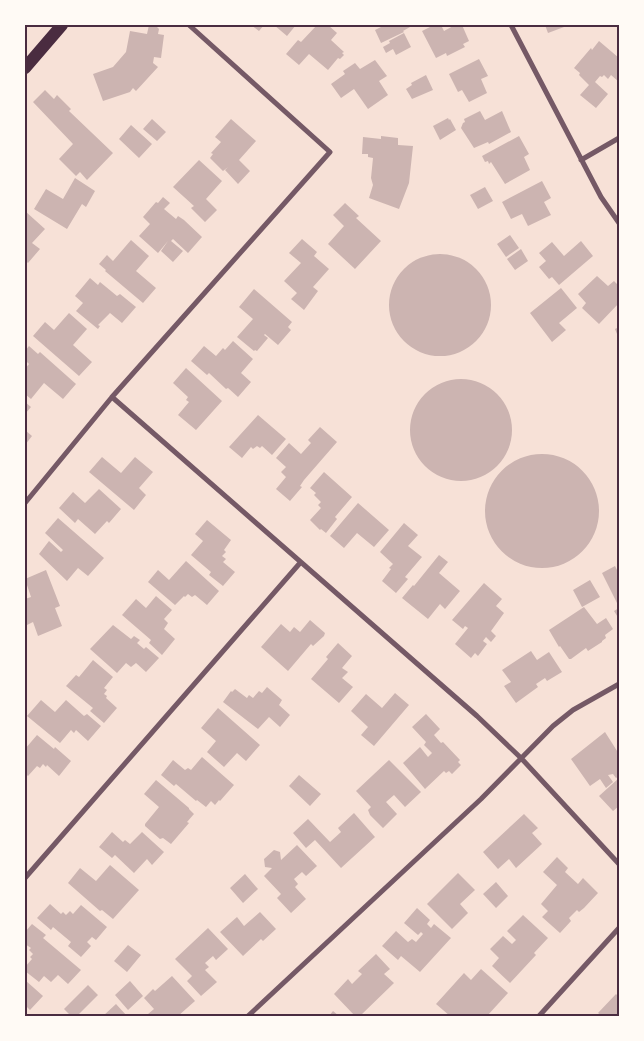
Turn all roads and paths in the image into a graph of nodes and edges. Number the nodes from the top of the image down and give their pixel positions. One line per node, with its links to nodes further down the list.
1 (62, 25): 4 (main road)
2 (190, 25): 8 (street)
3 (511, 25): 6 (street)
4 (25, 68)
5 (619, 138): 6 (street)
6 (581, 160): 7 (street)
7 (619, 223)
8 (112, 397): 9 (street); 10 (street)
9 (25, 503)
10 (300, 563): 12 (street); 14 (street)
11 (619, 684): 12 (street)
12 (521, 758): 13 (street); 16 (street)
13 (619, 864)
14 (25, 878)
15 (619, 928): 17 (street)
16 (248, 1016)
17 (539, 1016)

